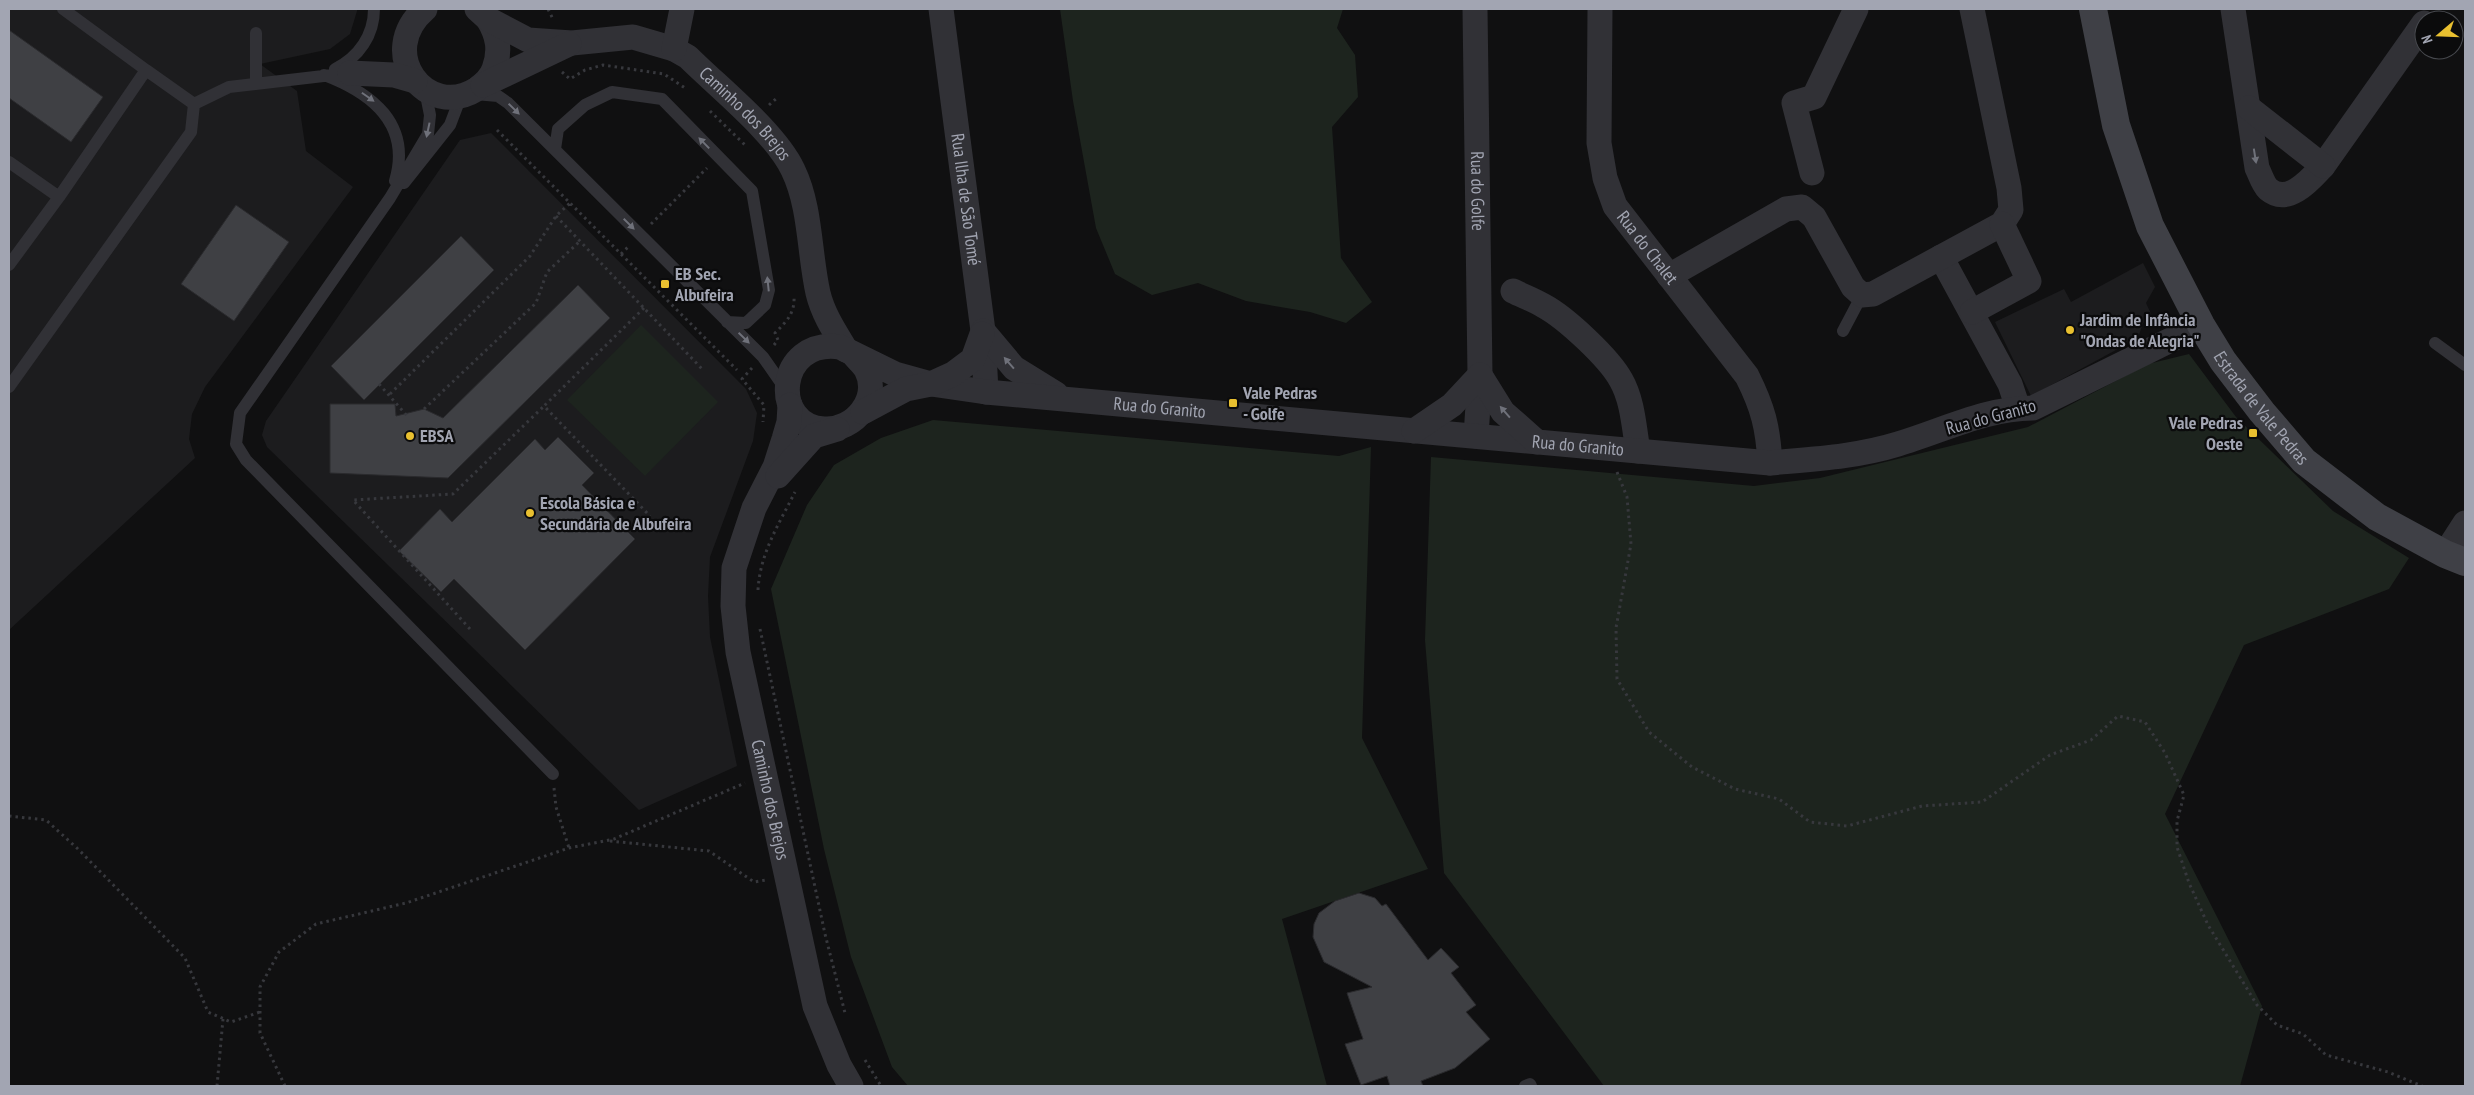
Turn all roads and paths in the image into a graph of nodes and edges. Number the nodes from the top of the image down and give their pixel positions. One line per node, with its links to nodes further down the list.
1 (63, 9): 20 (lane)
2 (374, 9): 22 (lane)
3 (395, 9): 17 (street)
4 (425, 9): 17 (street)
5 (548, 9): 18 (path)
6 (682, 9): 19 (street)
7 (941, 9): 59 (street, Rua Ilha de São Tomé)
8 (1475, 9): 67 (street, Rua do Golfe)
9 (1600, 9): 49 (street, Rua do Chalet)
10 (1856, 9): 38 (street)
11 (1972, 9): 43 (street)
12 (2093, 9): 57 (main road, Estrada de Vale Pedras)
13 (2234, 9): 30 (street)
14 (482, 14): 18 (street); 26 (street)
15 (256, 33): 24 (lane)
16 (2414, 37): 37 (street)
17 (405, 39): 21 (street); 23 (street)
18 (562, 44): 19 (street, Caminho dos Brejos); 25 (path); 26 (street)
19 (674, 49): 31 (street, Caminho dos Brejos)
20 (146, 70): 28 (lane); 39 (lane)
21 (350, 74): 22 (lane); 23 (street)
22 (324, 75): 24 (lane); 40 (lane, one-way to 40)
23 (417, 82): 26 (street); 40 (lane, one-way to 40)
24 (256, 84): 28 (lane)
25 (688, 89)
26 (472, 91): 33 (lane, one-way to 33); 40 (lane)
27 (778, 97): 31 (path)
28 (194, 104): 70 (lane)
29 (706, 108): 31 (path)
30 (2249, 108): 37 (street); 37 (street, one-way to 37)
31 (745, 129): 34 (path); 35 (path); 52 (street, Caminho dos Brejos)
32 (497, 130): 41 (path)
33 (555, 149): 35 (lane, one-way to 33); 44 (lane, one-way to 44)
34 (750, 150)
35 (718, 157): 44 (path); 56 (lane, one-way to 35)
36 (9, 162): 39 (lane)
37 (2323, 166)
38 (1812, 173)
39 (59, 197): 48 (lane)
40 (390, 198): 96 (lane)
41 (570, 203): 42 (path); 46 (path)
42 (556, 216): 45 (path); 72 (path)
43 (2006, 217): 47 (street); 55 (street)
44 (640, 235): 46 (path); 56 (lane)
45 (580, 241): 54 (path); 77 (path)
46 (620, 254): 66 (path)
47 (1941, 257): 53 (street); 55 (street)
48 (9, 264)
49 (1669, 276): 53 (street); 87 (street, Rua do Chalet)
50 (794, 287): 63 (path)
51 (1513, 292): 86 (street)
52 (818, 294): 61 (street, Caminho dos Brejos); 62 (street, Caminho dos Brejos)
53 (1862, 295): 58 (lane)
54 (644, 308): 65 (path); 75 (path)
55 (1972, 312): 76 (street)
56 (727, 322): 63 (lane, one-way to 63)
57 (2201, 325): 76 (street, Rua do Granito); 92 (main road, Estrada de Vale Pedras)
58 (1843, 330)
59 (983, 331): 69 (street); 71 (street, Rua Ilha de São Tomé); 74 (street, one-way to 59)
60 (2435, 343): 64 (lane)
61 (806, 352): 62 (street); 73 (street)
62 (850, 352): 69 (street, Rua do Granito); 78 (street)
63 (763, 357): 73 (lane); 80 (path)
64 (2465, 365)
65 (703, 370)
66 (736, 370)
67 (1480, 375): 82 (street); 83 (street, Rua do Golfe); 84 (street, one-way to 67)
68 (379, 384): 72 (path)
69 (931, 384): 71 (street, Rua do Granito); 78 (street, Rua do Granito)
70 (9, 387)
71 (986, 392): 74 (street, Rua do Granito)
72 (390, 394): 79 (path)
73 (788, 398): 81 (street); 89 (street, Caminho dos Brejos)
74 (1065, 398): 82 (street, Rua do Granito)
75 (544, 406): 90 (path); 95 (path)
76 (2018, 408): 87 (street, Rua do Granito)
77 (424, 409)
78 (863, 412): 81 (street)
79 (409, 418)
80 (763, 425)
81 (837, 429): 89 (street, Caminho dos Brejos)
82 (1414, 431): 83 (street, Rua do Granito)
83 (1476, 436): 84 (street, Rua do Granito)
84 (1537, 442): 85 (street, Rua do Granito)
85 (1608, 448): 86 (street, Rua do Granito); 112 (path)
86 (1638, 451): 87 (street, Rua do Granito)
87 (1770, 463)
88 (797, 489): 93 (path)
89 (754, 508): 97 (street, Caminho dos Brejos)
90 (650, 516)
91 (2465, 523): 92 (street)
92 (2455, 558)
93 (758, 597)
94 (759, 621): 104 (path)
95 (470, 629)
96 (553, 774): 100 (path)
97 (764, 775): 99 (path); 101 (street, Caminho dos Brejos)
98 (9, 816): 103 (path)
99 (606, 840): 100 (path); 101 (path)
100 (569, 848): 102 (path)
101 (787, 876): 108 (street, Caminho dos Brejos)
102 (260, 1012): 103 (path); 107 (path)
103 (223, 1018): 106 (path)
104 (847, 1020)
105 (861, 1054): 109 (path)
106 (217, 1086)
107 (285, 1086)
108 (851, 1086)
109 (881, 1086)
110 (1525, 1086): 111 (lane)
111 (1531, 1086)
112 (2422, 1086)

